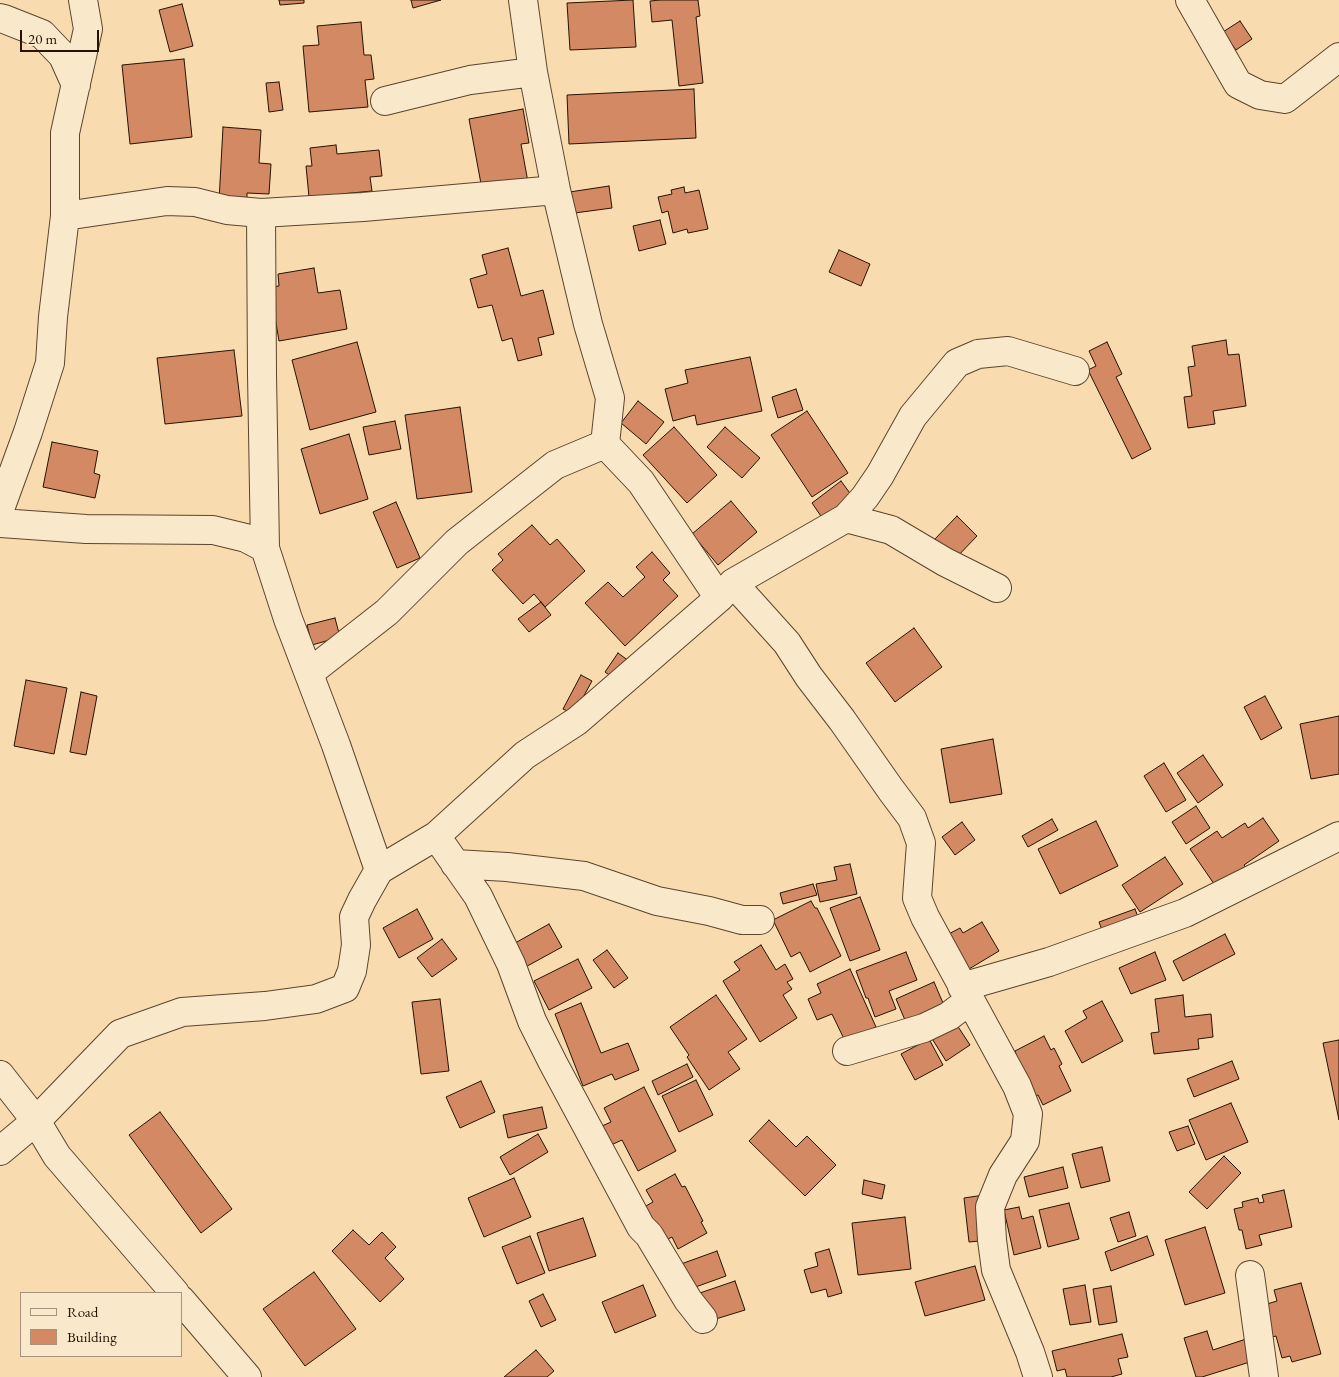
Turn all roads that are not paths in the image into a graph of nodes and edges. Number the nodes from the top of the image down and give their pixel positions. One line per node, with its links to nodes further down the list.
1 (83, 0): 7 (street)
2 (523, 0): 6 (street)
3 (1190, 0): 5 (street)
4 (0, 18): 7 (street)
5 (1339, 57)
6 (533, 72): 8 (street); 9 (street)
7 (76, 85): 11 (street)
8 (385, 101)
9 (556, 190): 10 (street); 13 (street)
10 (261, 213): 11 (street); 17 (street)
11 (65, 216): 14 (street)
12 (1075, 371): 15 (street)
13 (605, 444): 19 (street); 20 (street)
14 (0, 509)
15 (846, 518): 18 (street); 19 (street)
16 (0, 523): 17 (street)
17 (265, 548): 20 (street)
18 (997, 588)
19 (726, 590): 21 (street); 26 (street)
20 (309, 673): 24 (street)
21 (436, 836): 23 (street); 24 (street)
22 (1339, 836): 26 (street)
23 (455, 864): 25 (street); 34 (street)
24 (379, 870): 29 (street)
25 (760, 920)
26 (966, 993): 27 (street); 36 (street)
27 (847, 1051)
28 (0, 1075): 29 (street)
29 (36, 1121): 30 (street); 32 (street)
30 (0, 1152)
31 (1250, 1275): 37 (street)
32 (174, 1292)
33 (182, 1301): 35 (street)
34 (703, 1318)
35 (247, 1377)
36 (1038, 1377)
37 (1264, 1377)

